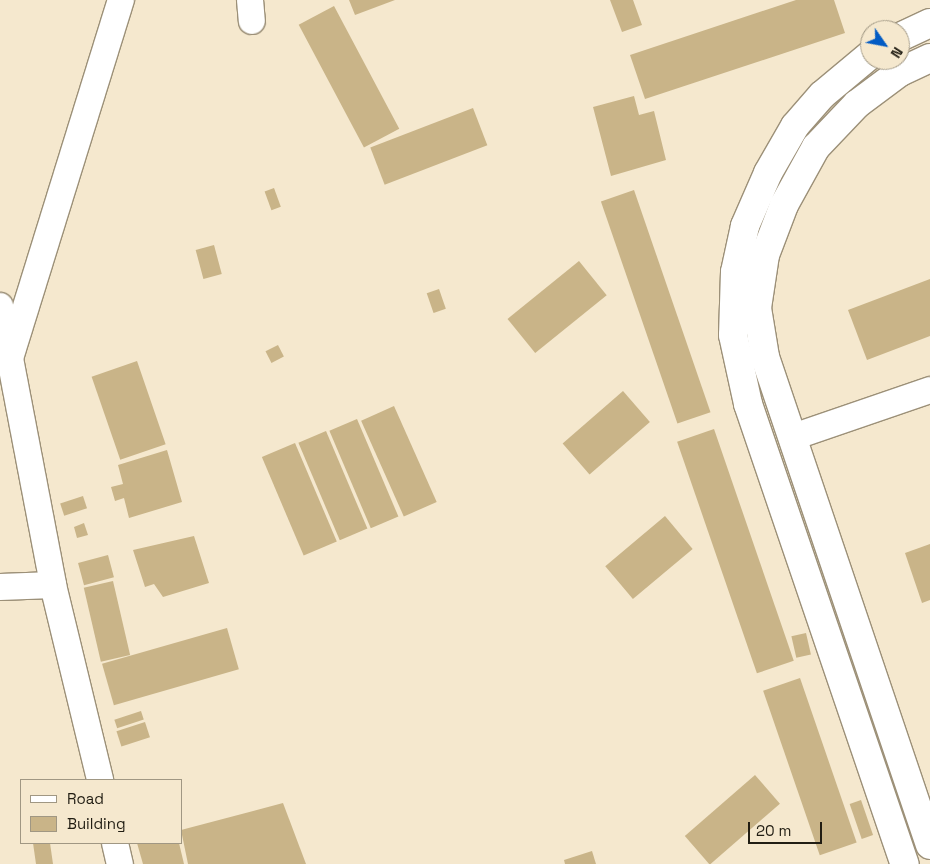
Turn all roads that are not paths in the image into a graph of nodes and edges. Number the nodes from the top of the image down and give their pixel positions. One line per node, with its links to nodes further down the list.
1 (121, 0): 7 (street)
2 (930, 23): 3 (street)
3 (910, 32)
4 (930, 58): 9 (street)
5 (860, 63): 16 (street)
6 (0, 306): 7 (street)
7 (5, 365): 10 (street)
8 (930, 390): 9 (street)
9 (793, 437): 13 (street)
10 (53, 585): 11 (street); 12 (street)
11 (0, 587)
12 (100, 779)
13 (928, 832)
14 (115, 844): 15 (street)
15 (120, 864)
16 (905, 864)

